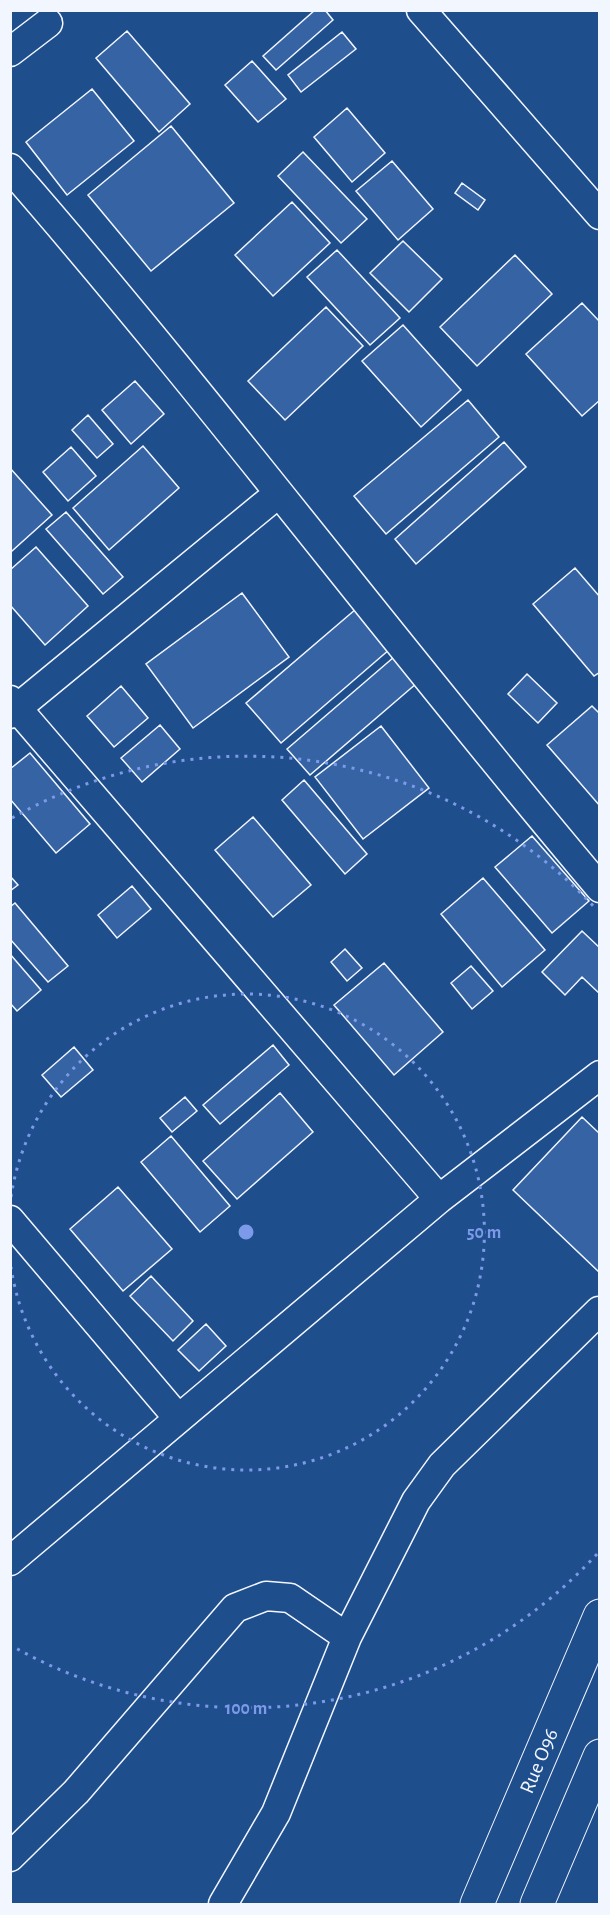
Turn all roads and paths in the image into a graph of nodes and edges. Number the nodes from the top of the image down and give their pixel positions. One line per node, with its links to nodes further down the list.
1 (422, 10): 5 (street)
2 (48, 23): 3 (street)
3 (10, 52)
4 (10, 168): 6 (street)
5 (600, 215)
6 (279, 493): 7 (street); 8 (street)
7 (13, 707): 10 (street)
8 (600, 888)
9 (600, 1075): 10 (street)
10 (439, 1199): 13 (street)
11 (10, 1220): 13 (street)
12 (599, 1311): 16 (street)
13 (177, 1418): 14 (street)
14 (10, 1561)
15 (600, 1616): 20 (main road, Rue O96)
16 (347, 1636): 18 (street); 19 (street)
17 (600, 1756): 21 (main road)
18 (10, 1857)
19 (223, 1905)
20 (477, 1905)
21 (537, 1905)

